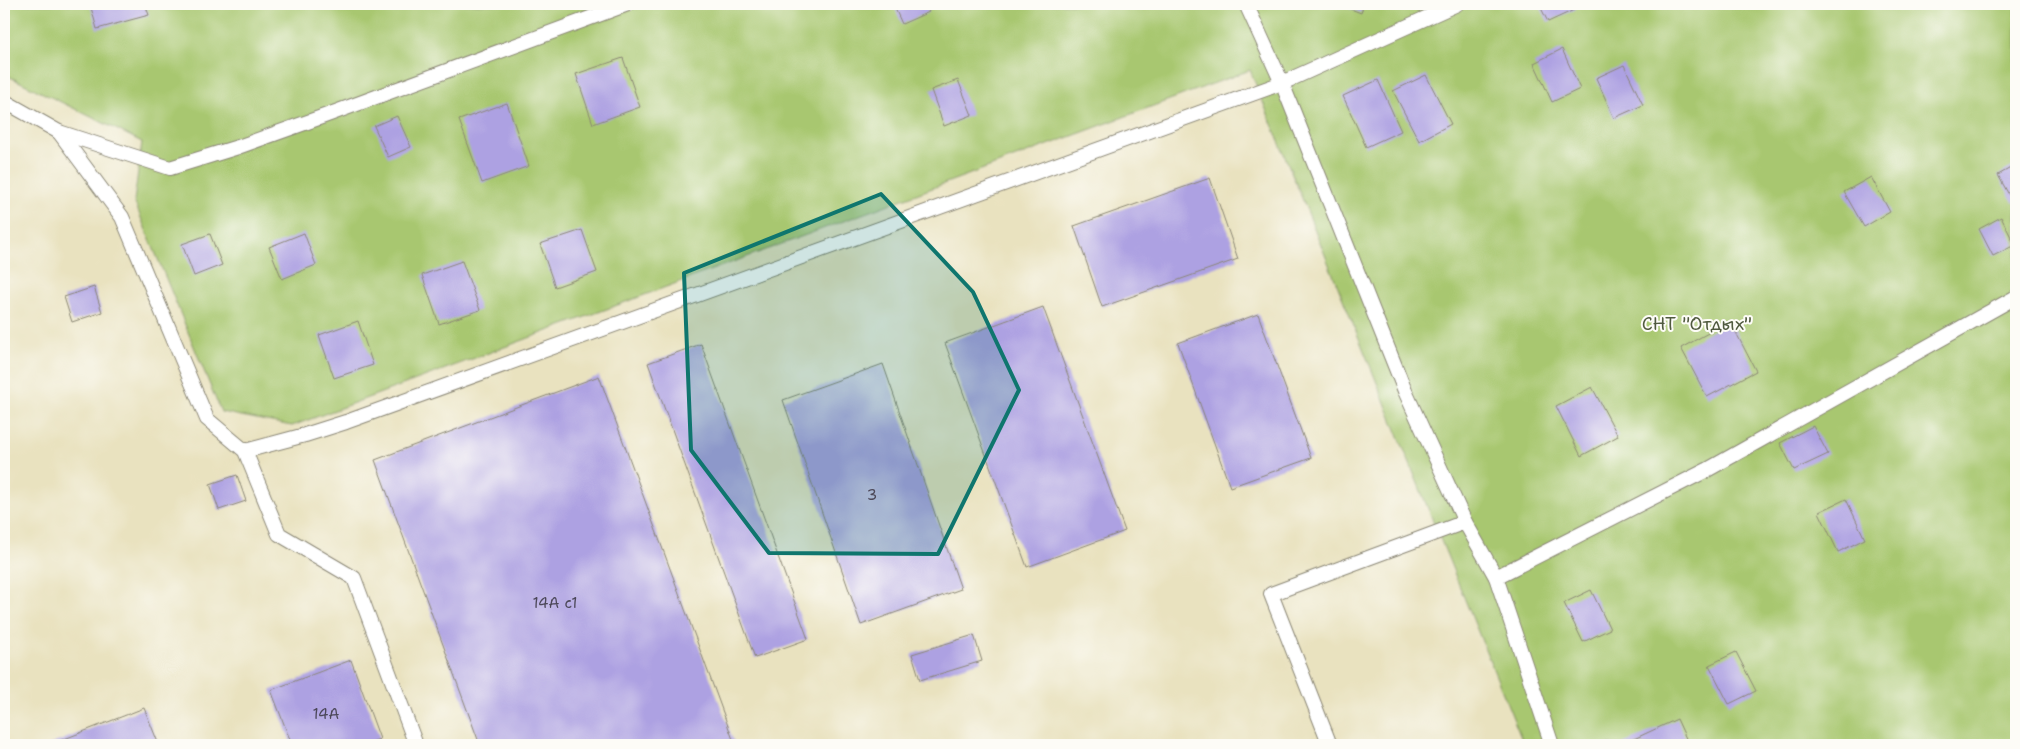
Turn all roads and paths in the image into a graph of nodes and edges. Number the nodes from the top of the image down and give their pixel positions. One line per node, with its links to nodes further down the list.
1 (628, 4): 6 (lane)
2 (1246, 4): 4 (lane)
3 (1457, 4): 4 (lane)
4 (1282, 83): 8 (lane); 9 (lane)
5 (4, 101): 6 (lane)
6 (60, 132): 8 (lane)
7 (2016, 297): 10 (lane)
8 (245, 451): 11 (lane)
9 (1465, 522): 10 (lane); 12 (lane)
10 (1496, 577): 13 (lane)
11 (416, 745)
12 (1330, 745)
13 (1552, 745)

